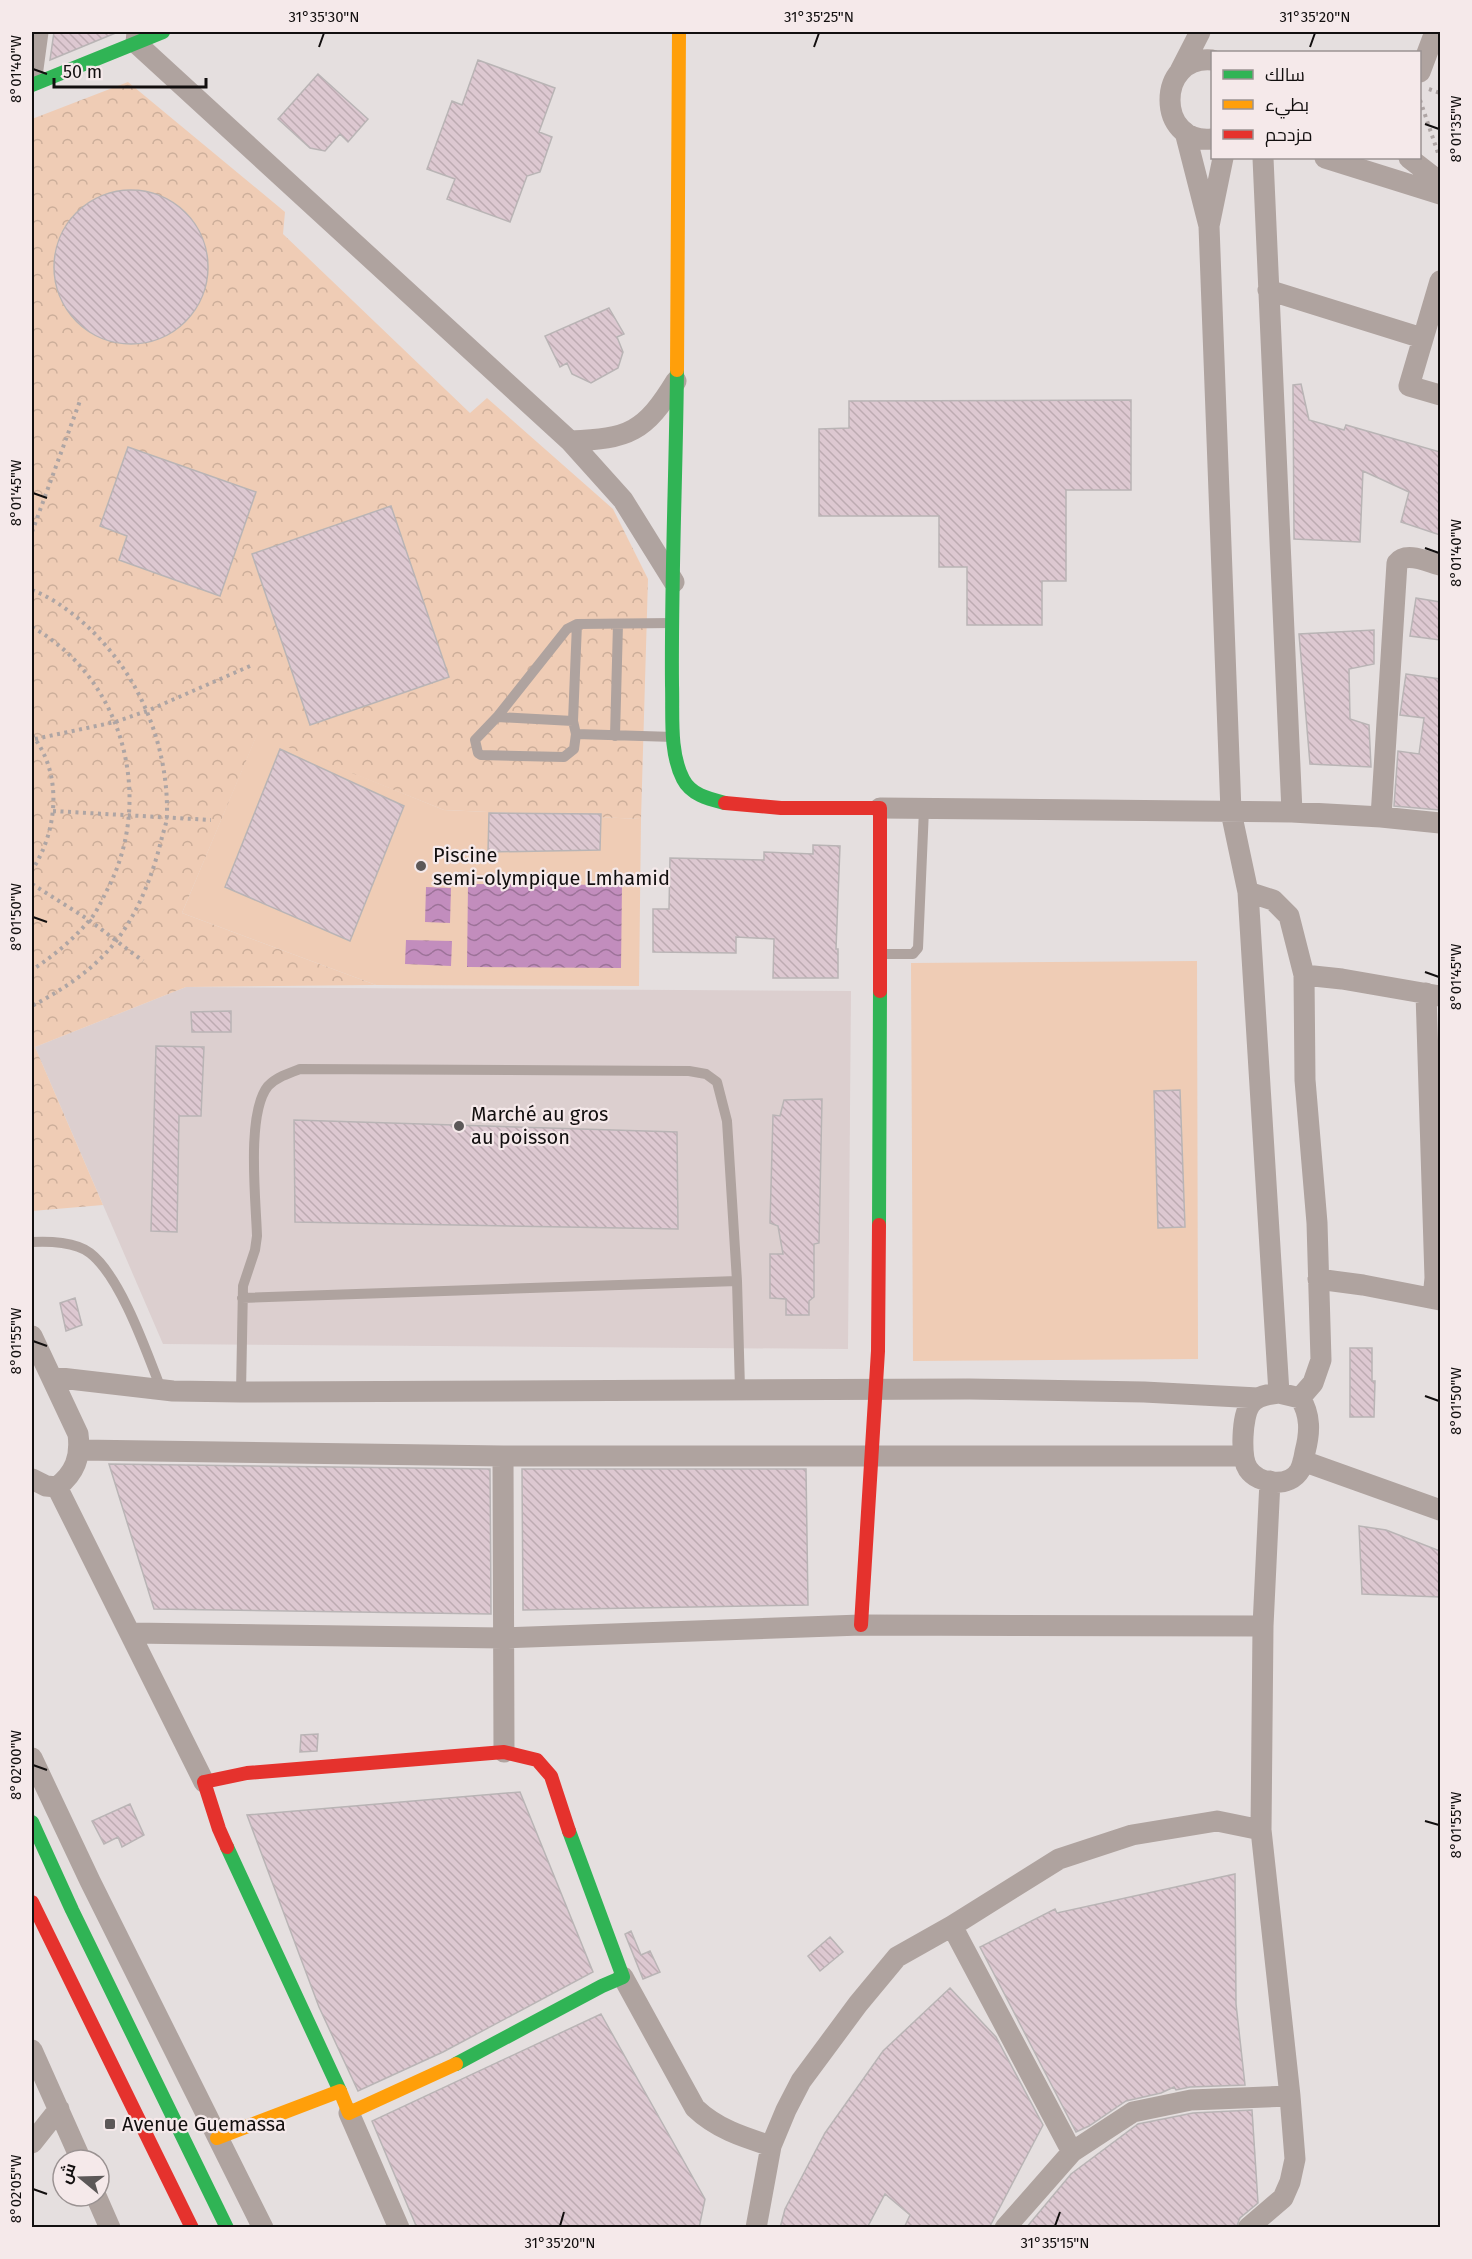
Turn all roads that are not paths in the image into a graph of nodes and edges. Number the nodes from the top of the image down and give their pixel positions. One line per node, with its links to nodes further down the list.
1 (38, 32): 11 (street)
2 (163, 32): 6 (street)
3 (679, 32): 25 (street)
4 (1201, 32): 7 (street); 10 (street)
5 (1435, 32): 9 (street)
6 (136, 37): 12 (street); 27 (street)
7 (1215, 51)
8 (1211, 60): 10 (street)
9 (1421, 67)
10 (1178, 74): 13 (street)
11 (32, 76)
12 (32, 85)
13 (1185, 132): 14 (street); 21 (street)
14 (1211, 139)
15 (1223, 159): 21 (street)
16 (1263, 159): 23 (street)
17 (1328, 159): 20 (street)
18 (1410, 159): 19 (street)
19 (1440, 182)
20 (1440, 194)
21 (1209, 226): 40 (street)
22 (1440, 281): 24 (street)
23 (1268, 290): 24 (street); 41 (street)
24 (1422, 338): 26 (street)
25 (676, 381): 27 (street); 29 (street)
26 (1440, 396)
27 (570, 441): 29 (street)
28 (1440, 565): 42 (street)
29 (674, 582): 30 (street)
30 (672, 623): 32 (lane); 37 (street)
31 (577, 624): 32 (lane); 33 (lane); 34 (lane)
32 (618, 624): 36 (lane)
33 (497, 717): 34 (lane); 35 (lane)
34 (573, 721): 35 (lane)
35 (576, 734): 36 (lane)
36 (615, 736): 37 (lane)
37 (674, 737): 38 (street)
38 (880, 808): 39 (street); 45 (street)
39 (924, 809): 40 (street); 45 (lane)
40 (1231, 812): 41 (street); 44 (street)
41 (1292, 812): 42 (street)
42 (1381, 817): 43 (street)
43 (1440, 823)
44 (1248, 892): 46 (street); 60 (street)
45 (881, 954): 58 (street)
46 (1304, 975): 47 (street); 50 (street)
47 (1433, 995): 48 (street)
48 (1435, 1098): 53 (street)
49 (32, 1242): 56 (lane)
50 (1318, 1279): 53 (street); 62 (street)
51 (737, 1281): 52 (lane); 52 (lane); 57 (lane)
52 (242, 1298): 59 (lane)
53 (1437, 1299)
54 (32, 1336): 55 (street)
55 (52, 1377): 56 (street); 63 (street)
56 (161, 1389): 59 (street)
57 (740, 1389): 58 (street); 59 (street)
58 (875, 1391): 61 (street); 65 (street)
59 (241, 1392)
60 (1279, 1393): 61 (street); 62 (street)
61 (1258, 1398): 66 (street)
62 (1300, 1398): 67 (street)
63 (80, 1450): 64 (street); 70 (street)
64 (503, 1456): 65 (street); 75 (street)
65 (870, 1456): 66 (street); 72 (street)
66 (1242, 1456): 69 (street)
67 (1303, 1461): 69 (street); 71 (street)
68 (32, 1479): 70 (street)
69 (1270, 1481): 73 (street)
70 (57, 1487): 74 (street)
71 (1440, 1510)
72 (861, 1625): 73 (street); 75 (street)
73 (1263, 1626): 80 (street)
74 (131, 1633): 75 (street); 78 (street)
75 (503, 1638): 76 (street)
76 (504, 1752): 78 (street); 83 (street)
77 (32, 1758): 89 (street)
78 (204, 1782): 85 (street)
79 (32, 1822): 97 (street)
80 (1261, 1830): 82 (street); 86 (street)
81 (32, 1902): 96 (street)
82 (952, 1926): 91 (street); 93 (street)
83 (623, 1977): 88 (street); 91 (street)
84 (32, 2050): 87 (street)
85 (340, 2091): 88 (street); 89 (street)
86 (1290, 2096): 93 (street); 102 (street)
87 (59, 2109): 90 (street); 92 (street)
88 (349, 2113): 99 (street)
89 (217, 2138): 98 (street)
90 (32, 2143)
91 (771, 2146): 100 (street)
92 (76, 2148)
93 (1072, 2152): 101 (street)
94 (101, 2208): 95 (street)
95 (110, 2228)
96 (192, 2228)
97 (227, 2228)
98 (263, 2228)
99 (399, 2228)
100 (756, 2228)
101 (1005, 2228)
102 (1248, 2228)

